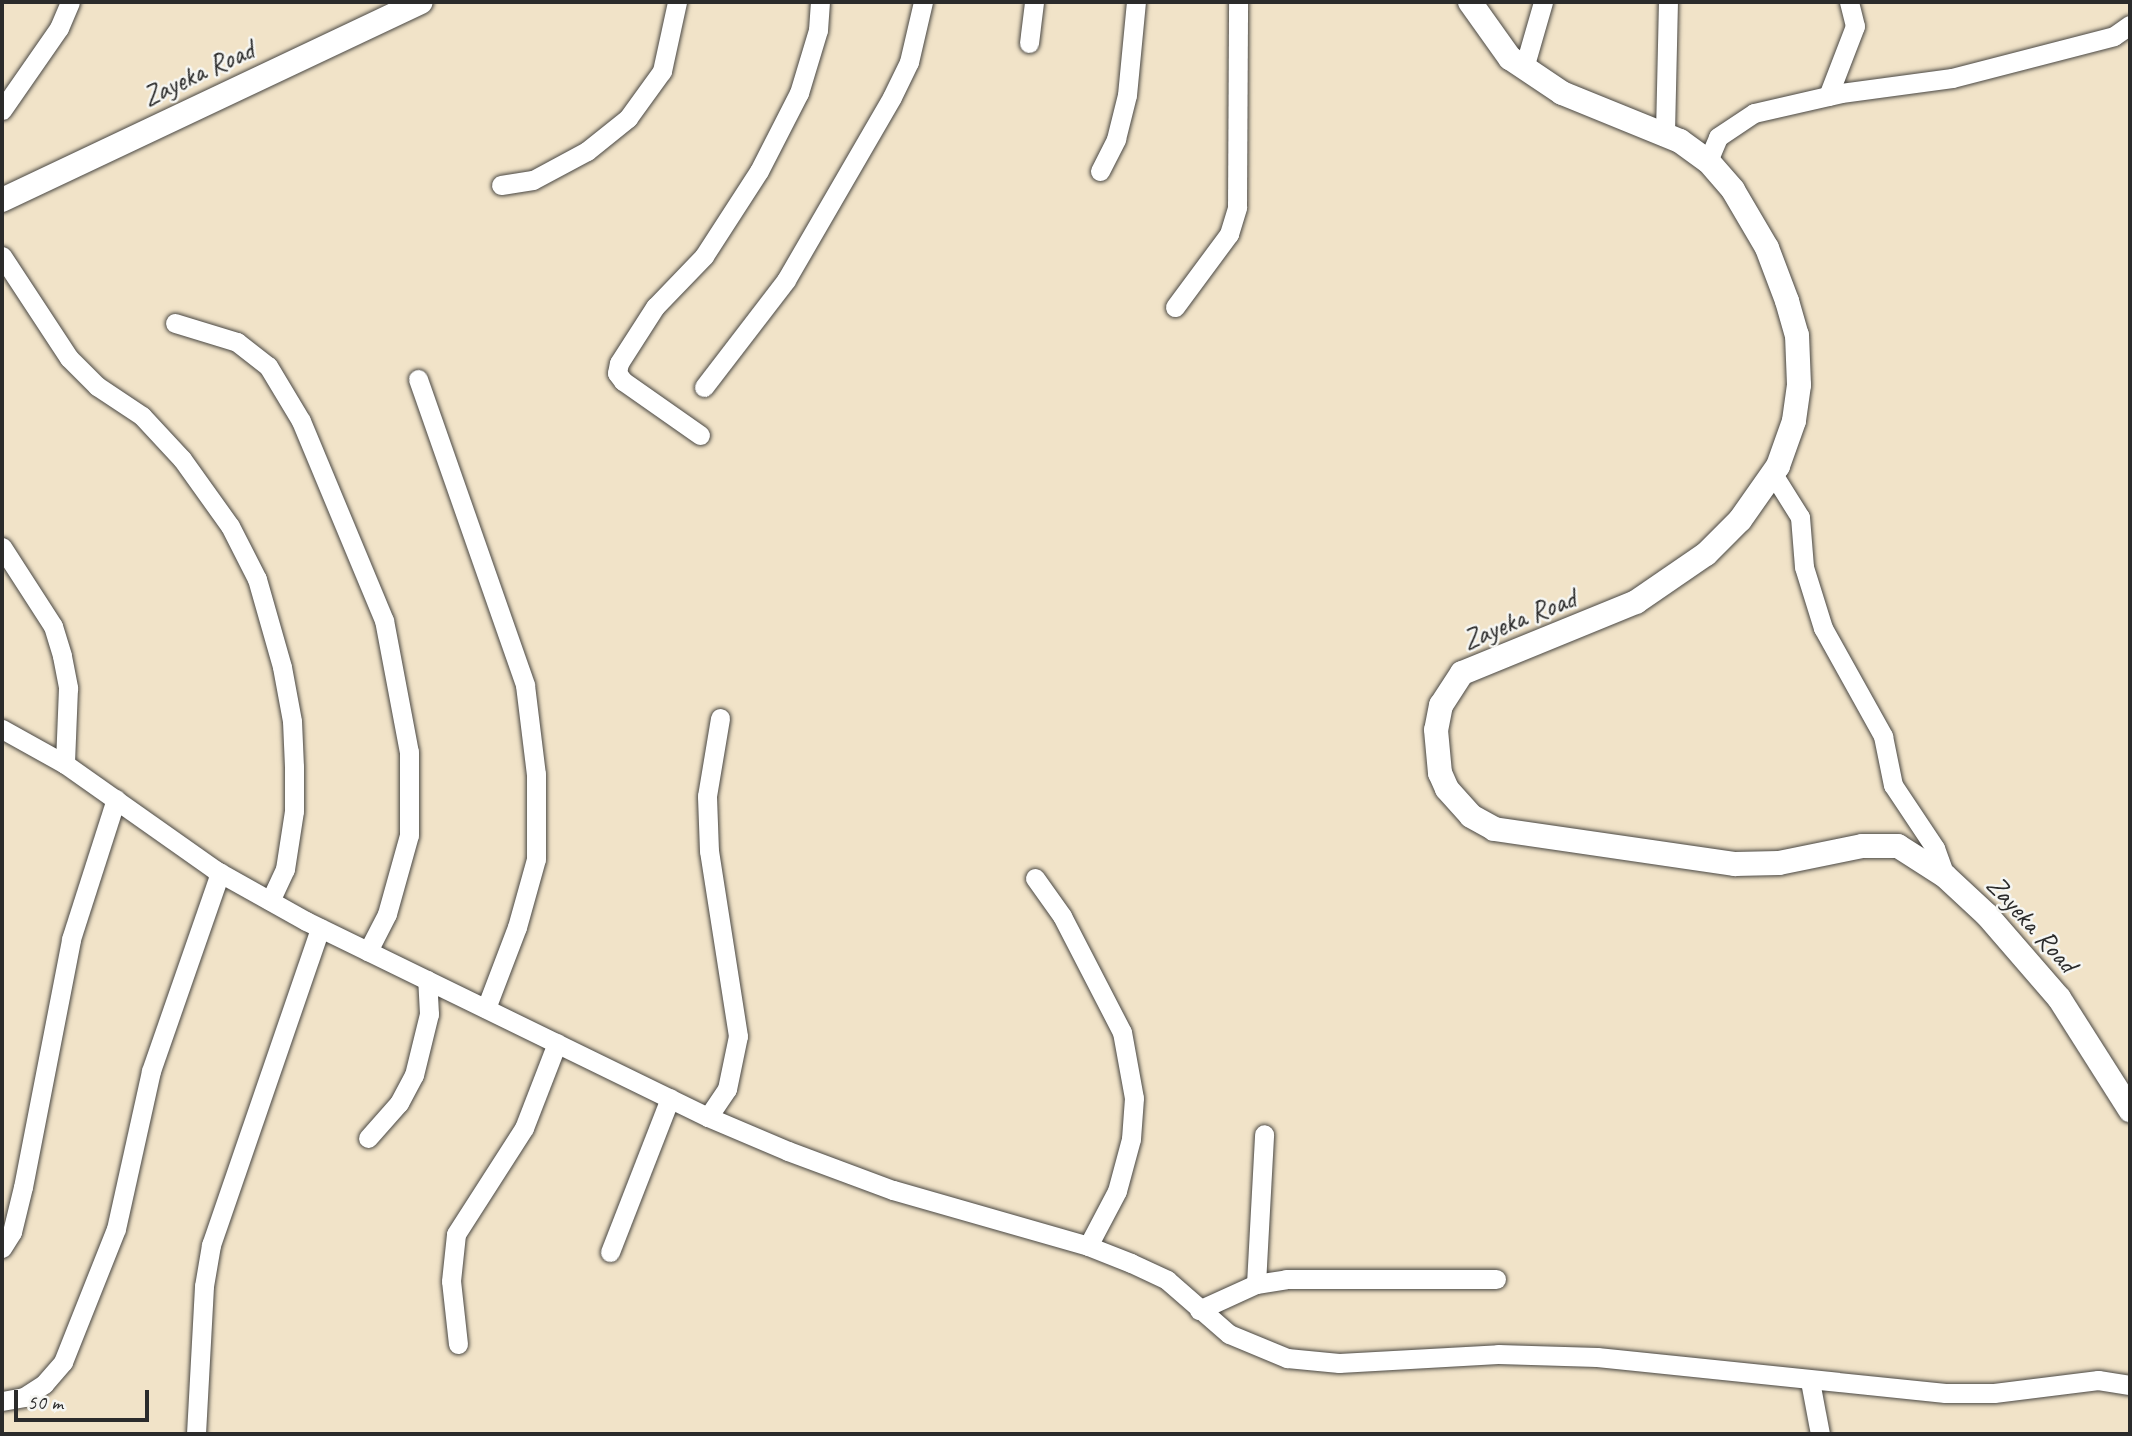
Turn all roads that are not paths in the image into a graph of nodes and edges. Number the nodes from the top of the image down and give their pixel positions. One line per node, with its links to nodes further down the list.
1 (70, 2): 17 (street)
2 (420, 2): 22 (street, Zayeka Road)
3 (677, 2): 21 (street)
4 (820, 2): 28 (street)
5 (923, 2): 27 (street)
6 (1034, 2): 14 (street)
7 (1136, 2): 20 (street)
8 (1238, 2): 24 (street)
9 (1470, 2): 15 (street, Zayeka Road)
10 (1543, 2): 15 (street)
11 (1668, 2): 18 (street)
12 (1849, 2): 16 (street)
13 (2130, 25): 16 (street)
14 (1029, 43)
15 (1524, 68): 18 (street, Zayeka Road)
16 (1828, 96): 19 (street)
17 (2, 110)
18 (1665, 133): 19 (street, Zayeka Road)
19 (1708, 162): 29 (street, Zayeka Road)
20 (1100, 171)
21 (501, 185)
22 (2, 200)
23 (2, 256): 38 (street)
24 (1175, 307)
25 (175, 323): 40 (street)
26 (418, 379): 42 (street)
27 (704, 387)
28 (700, 435)
29 (1773, 474): 36 (street); 36 (street, Zayeka Road)
30 (2, 547): 33 (street)
31 (720, 718): 46 (street)
32 (2, 735): 33 (street)
33 (65, 764): 34 (street)
34 (116, 799): 35 (street); 50 (street)
35 (220, 873): 38 (street); 58 (street)
36 (1945, 876): 45 (street, Zayeka Road)
37 (1035, 878): 49 (street)
38 (270, 901): 39 (street)
39 (320, 928): 40 (street); 59 (street)
40 (368, 951): 41 (street)
41 (427, 980): 42 (street); 48 (street)
42 (486, 1008): 43 (street)
43 (557, 1043): 44 (street); 55 (street)
44 (670, 1098): 46 (street); 51 (street)
45 (2130, 1110)
46 (708, 1117): 49 (street)
47 (1264, 1134): 53 (street)
48 (369, 1138)
49 (1088, 1246): 54 (street)
50 (2, 1248)
51 (610, 1252)
52 (1496, 1279): 53 (street)
53 (1256, 1284): 54 (street)
54 (1199, 1310): 56 (street)
55 (458, 1344)
56 (1810, 1381): 57 (street); 60 (street)
57 (2130, 1385)
58 (2, 1401)
59 (196, 1434)
60 (1820, 1434)

